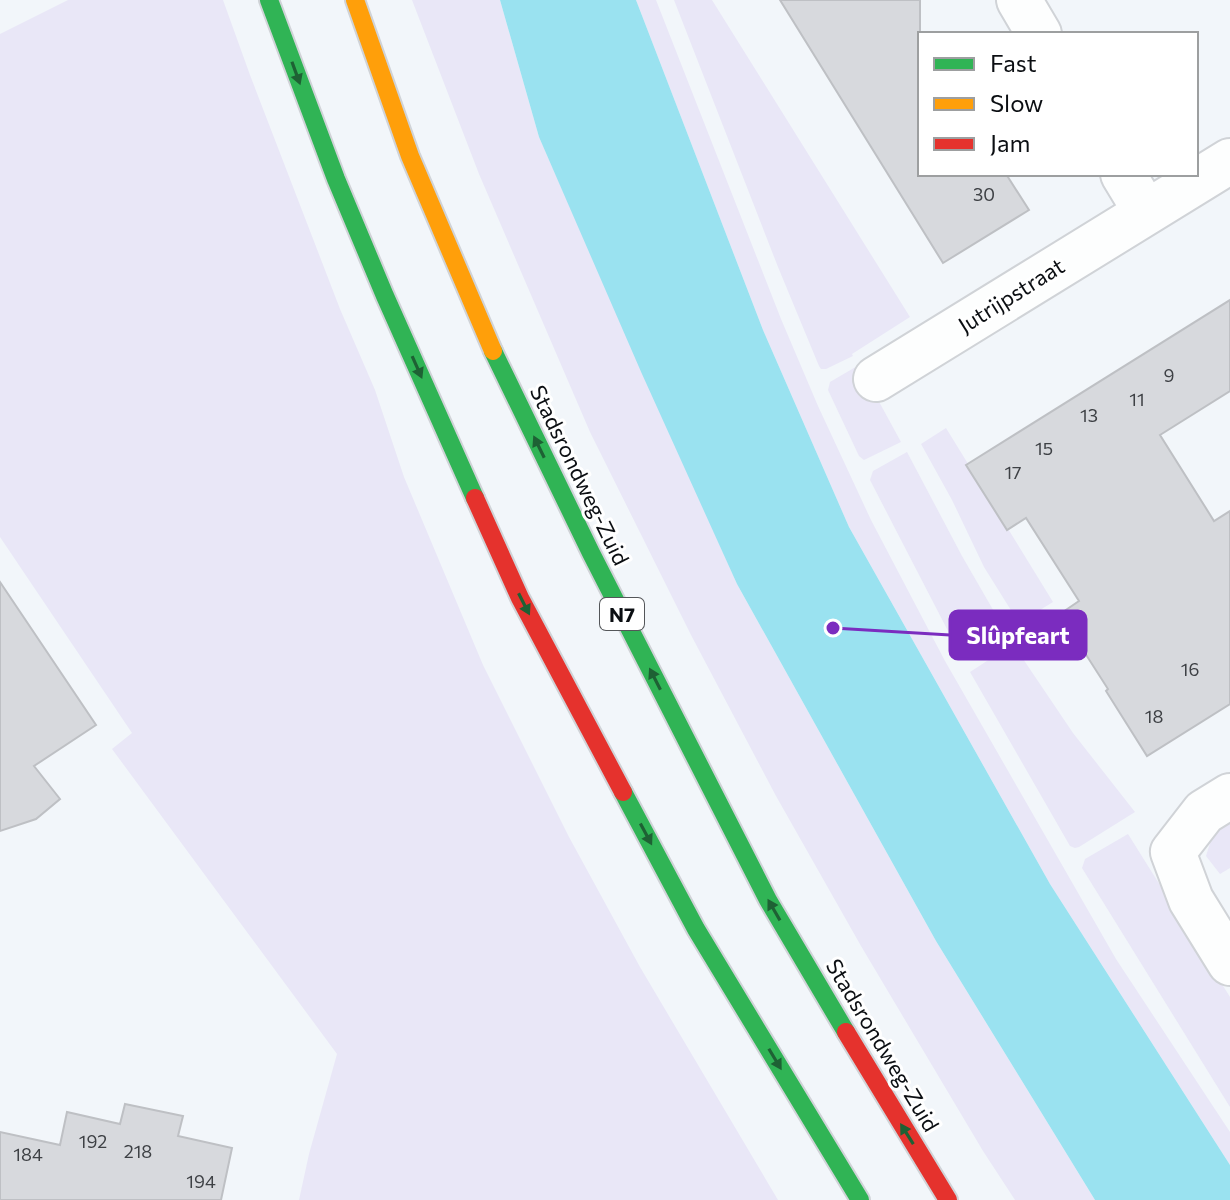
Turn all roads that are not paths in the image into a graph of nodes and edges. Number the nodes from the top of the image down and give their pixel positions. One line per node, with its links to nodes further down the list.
1 (269, 0): 11 (highway, one-way to 11)
2 (355, 0): 12 (highway, Stadsrondweg-Zuid / N7, one-way to 2)
3 (1019, 0): 4 (street)
4 (1038, 32)
5 (1230, 161): 7 (street, Jutrijpstraat)
6 (1124, 176): 7 (street)
7 (1146, 212): 8 (street, Jutrijpstraat)
8 (876, 379)
9 (1230, 796): 10 (street)
10 (1230, 963)
11 (860, 1200)
12 (948, 1200)

